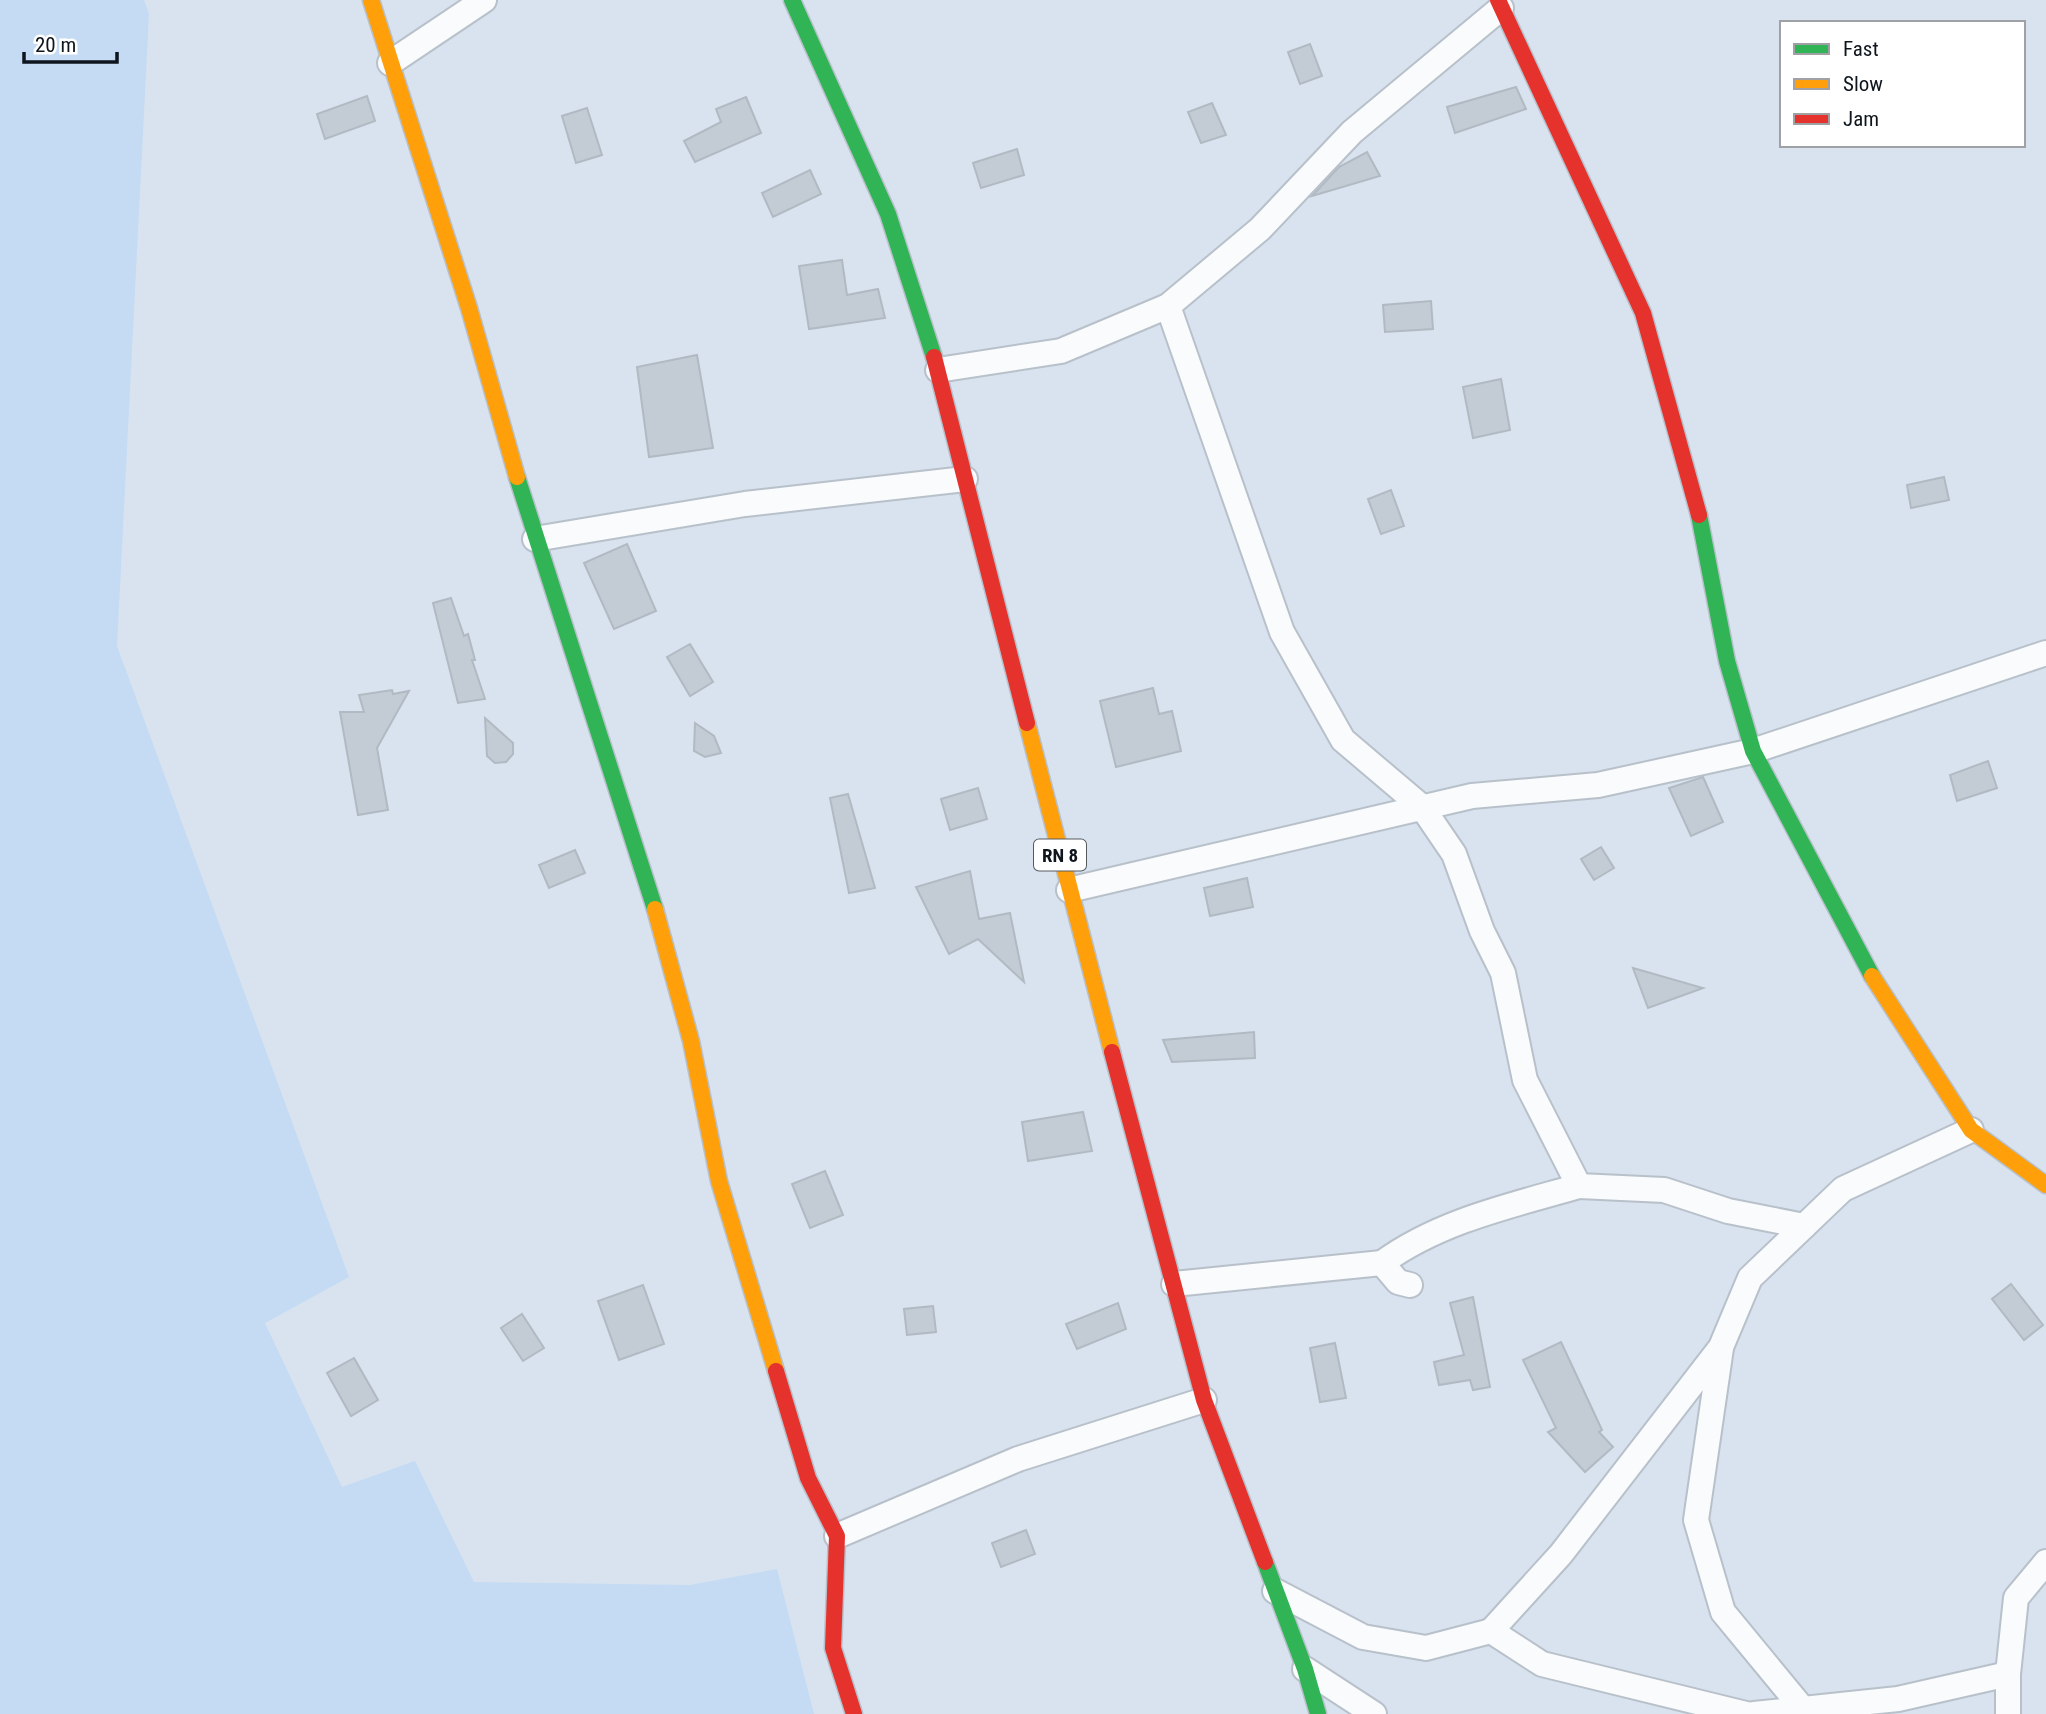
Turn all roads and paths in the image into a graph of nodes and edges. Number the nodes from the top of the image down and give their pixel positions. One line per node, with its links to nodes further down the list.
1 (371, 0): 5 (street)
2 (484, 0): 5 (street)
3 (792, 0): 7 (street, RN 8)
4 (1500, 4): 6 (street); 11 (street)
5 (390, 63): 9 (street)
6 (1168, 306): 7 (street); 12 (street)
7 (938, 370): 8 (street, RN 8)
8 (965, 480): 9 (street); 13 (street, RN 8)
9 (535, 539): 23 (street)
10 (2046, 653): 11 (street)
11 (1753, 751): 12 (street); 14 (street)
12 (1422, 807): 13 (street); 16 (street)
13 (1069, 890): 19 (street, RN 8)
14 (1971, 1130): 15 (street); 17 (street)
15 (2046, 1185)
16 (1580, 1186): 17 (street); 18 (street)
17 (1804, 1226): 21 (street)
18 (1382, 1263): 19 (street); 20 (street)
19 (1174, 1284): 22 (street, RN 8)
20 (1410, 1284)
21 (1721, 1347): 26 (street); 29 (street)
22 (1203, 1399): 23 (street); 25 (street, RN 8)
23 (837, 1536): 30 (street)
24 (2046, 1562): 28 (street)
25 (1275, 1591): 26 (street); 27 (street, RN 8)
26 (1491, 1631): 33 (street)
27 (1306, 1669): 31 (street, RN 8); 32 (street)
28 (2008, 1674): 29 (street); 35 (street)
29 (1805, 1711): 34 (street)
30 (854, 1714)
31 (1318, 1714)
32 (1374, 1714)
33 (1746, 1714)
34 (1754, 1714)
35 (2008, 1714)

